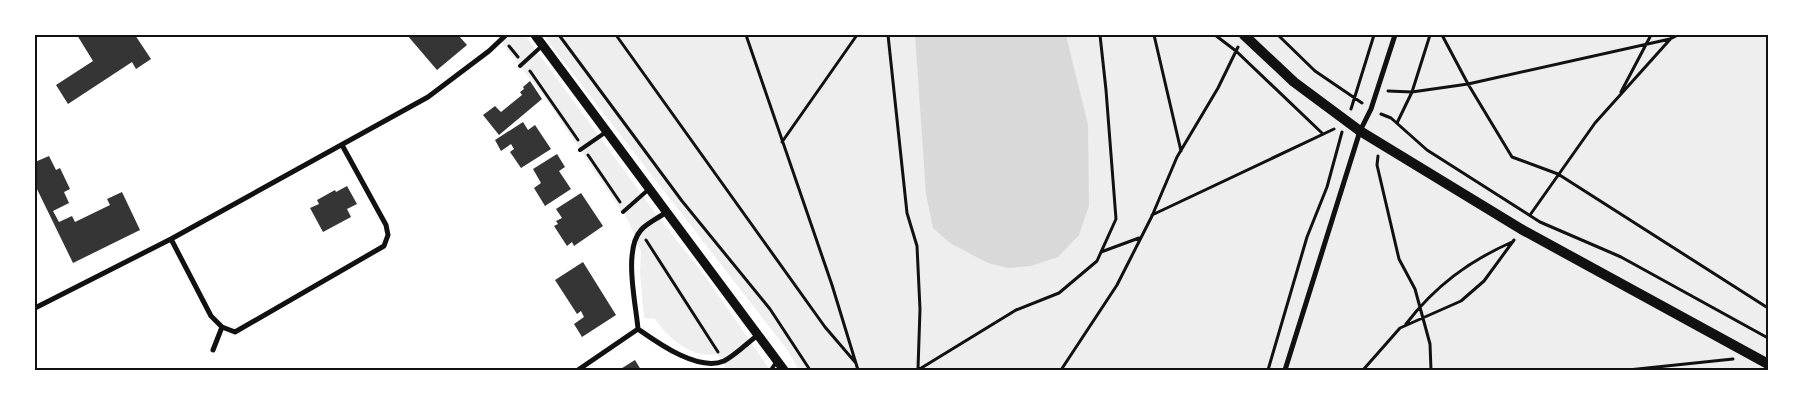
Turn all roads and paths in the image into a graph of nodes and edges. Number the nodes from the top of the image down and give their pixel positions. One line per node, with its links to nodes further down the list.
1 (506, 35): 39 (street)
2 (535, 35): 23 (street)
3 (558, 35): 70 (path)
4 (616, 35): 65 (path)
5 (746, 35): 37 (path)
6 (857, 35): 37 (path)
7 (888, 35): 52 (path)
8 (1100, 35): 52 (path)
9 (1154, 35): 41 (path)
10 (1215, 35): 11 (path); 24 (path)
11 (1225, 35)
12 (1278, 35): 30 (path)
13 (1374, 35): 30 (path)
14 (1395, 35): 27 (street)
15 (1430, 35): 28 (path)
16 (1442, 35): 26 (path)
17 (1651, 35): 22 (path)
18 (1674, 35): 21 (path)
19 (1678, 35): 21 (path)
20 (1242, 39): 24 (path); 32 (main road)
21 (1670, 39): 22 (path); 29 (path)
22 (1646, 43): 26 (path); 29 (path)
23 (543, 45): 25 (lane); 35 (street)
24 (1236, 51): 36 (path); 41 (path)
25 (520, 66)
26 (1468, 84): 28 (path); 42 (path)
27 (1378, 91): 28 (path); 31 (street)
28 (1412, 92): 33 (path)
29 (1619, 96): 42 (path)
30 (1354, 98): 31 (path); 32 (path)
31 (1371, 109): 33 (path); 34 (street)
32 (1346, 123): 34 (main road); 36 (path); 73 (path)
33 (1397, 124): 46 (path)
34 (1360, 131): 38 (main road); 74 (street)
35 (606, 132): 40 (lane); 43 (street)
36 (1323, 134): 47 (path)
37 (782, 142): 65 (path)
38 (1379, 143): 48 (main road); 53 (path)
39 (342, 145): 50 (street); 58 (street)
40 (580, 150)
41 (1181, 151): 47 (path)
42 (1558, 174): 46 (path); 55 (path)
43 (649, 189): 44 (lane); 45 (street)
44 (623, 212)
45 (666, 212): 59 (street); 60 (street)
46 (1530, 215): 48 (path); 61 (path)
47 (1152, 216): 49 (path)
48 (1521, 229): 51 (path); 63 (main road)
49 (1140, 238): 52 (path); 72 (path)
50 (171, 239): 54 (street); 58 (street)
51 (1513, 242): 53 (path); 56 (path)
52 (1101, 252)
53 (1418, 307): 56 (path); 57 (path)
54 (35, 308)
55 (1768, 308)
56 (1421, 317): 57 (path); 76 (path)
57 (1404, 326): 75 (path)
58 (222, 327): 62 (street)
59 (638, 329): 60 (street); 67 (street)
60 (758, 335): 64 (street)
61 (1768, 338)
62 (213, 350)
63 (1756, 357): 66 (main road); 77 (path)
64 (778, 361): 68 (lane); 69 (street)
65 (855, 362): 71 (path)
66 (1768, 364)
67 (578, 370)
68 (771, 370)
69 (784, 370)
70 (810, 370)
71 (858, 370)
72 (1061, 370)
73 (1268, 370)
74 (1285, 370)
75 (1363, 370)
76 (1431, 370)
77 (1628, 370)

